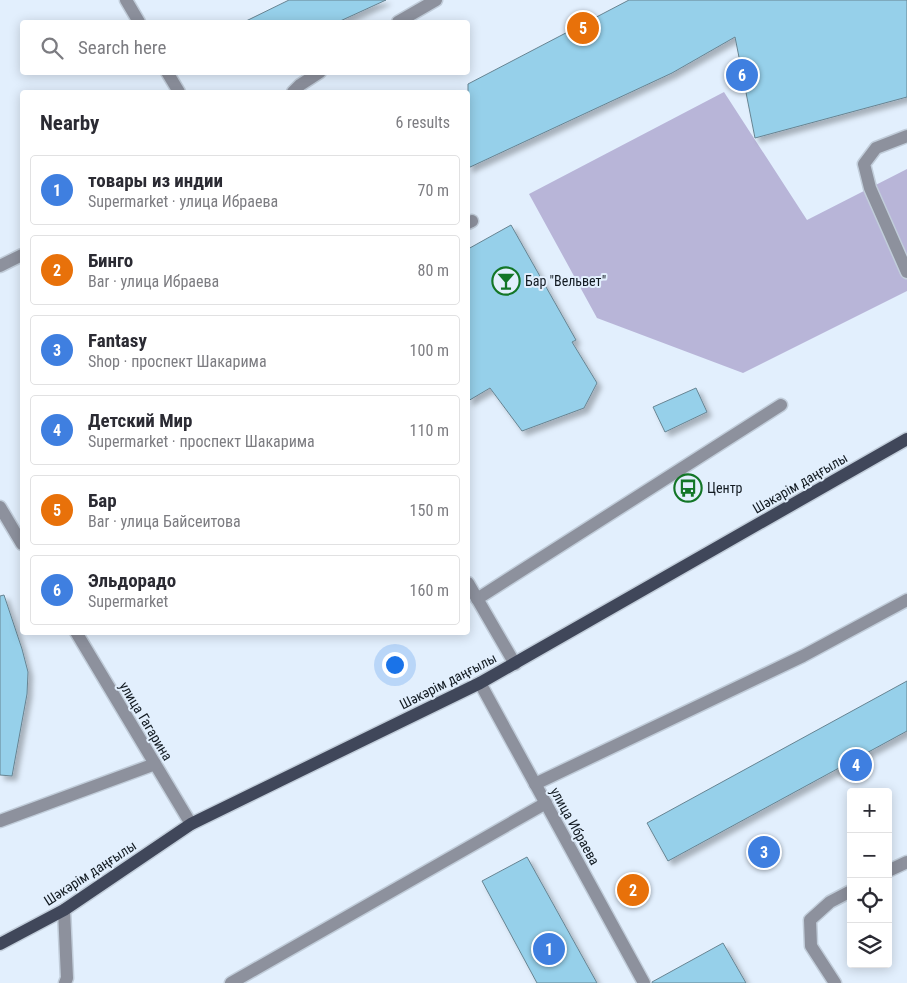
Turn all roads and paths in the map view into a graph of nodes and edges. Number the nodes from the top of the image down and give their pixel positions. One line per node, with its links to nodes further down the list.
1 (126, 0): 3 (street)
2 (436, 0): 4 (street)
3 (138, 20)
4 (401, 20)
5 (170, 75): 7 (street)
6 (315, 75): 8 (street)
7 (178, 90)
8 (295, 90)
9 (907, 136): 12 (street)
10 (20, 256): 11 (street)
11 (0, 266)
12 (907, 272)
13 (781, 405): 18 (street)
14 (907, 439): 21 (main road, Шәкәрім даңғылы)
15 (0, 506): 16 (street)
16 (20, 541)
17 (470, 587): 18 (street)
18 (476, 599): 21 (street)
19 (907, 600): 24 (street)
20 (78, 635): 23 (street, улица Гагарина)
21 (514, 664): 22 (main road, Шәкәрім даңғылы)
22 (480, 683): 24 (street, улица Ибраева); 27 (main road, Шәкәрім даңғылы)
23 (155, 764): 26 (street); 27 (street, улица Гагарина)
24 (535, 784): 25 (street, улица Ибраева)
25 (546, 803): 34 (street); 35 (street, улица Ибраева)
26 (0, 821)
27 (191, 824): 31 (main road, Шәкәрім даңғылы)
28 (907, 862): 29 (street)
29 (892, 869)
30 (847, 893): 36 (street)
31 (64, 910): 32 (main road, Шәкәрім даңғылы); 33 (street)
32 (0, 944)
33 (65, 983)
34 (231, 983)
35 (644, 983)
36 (835, 983)

